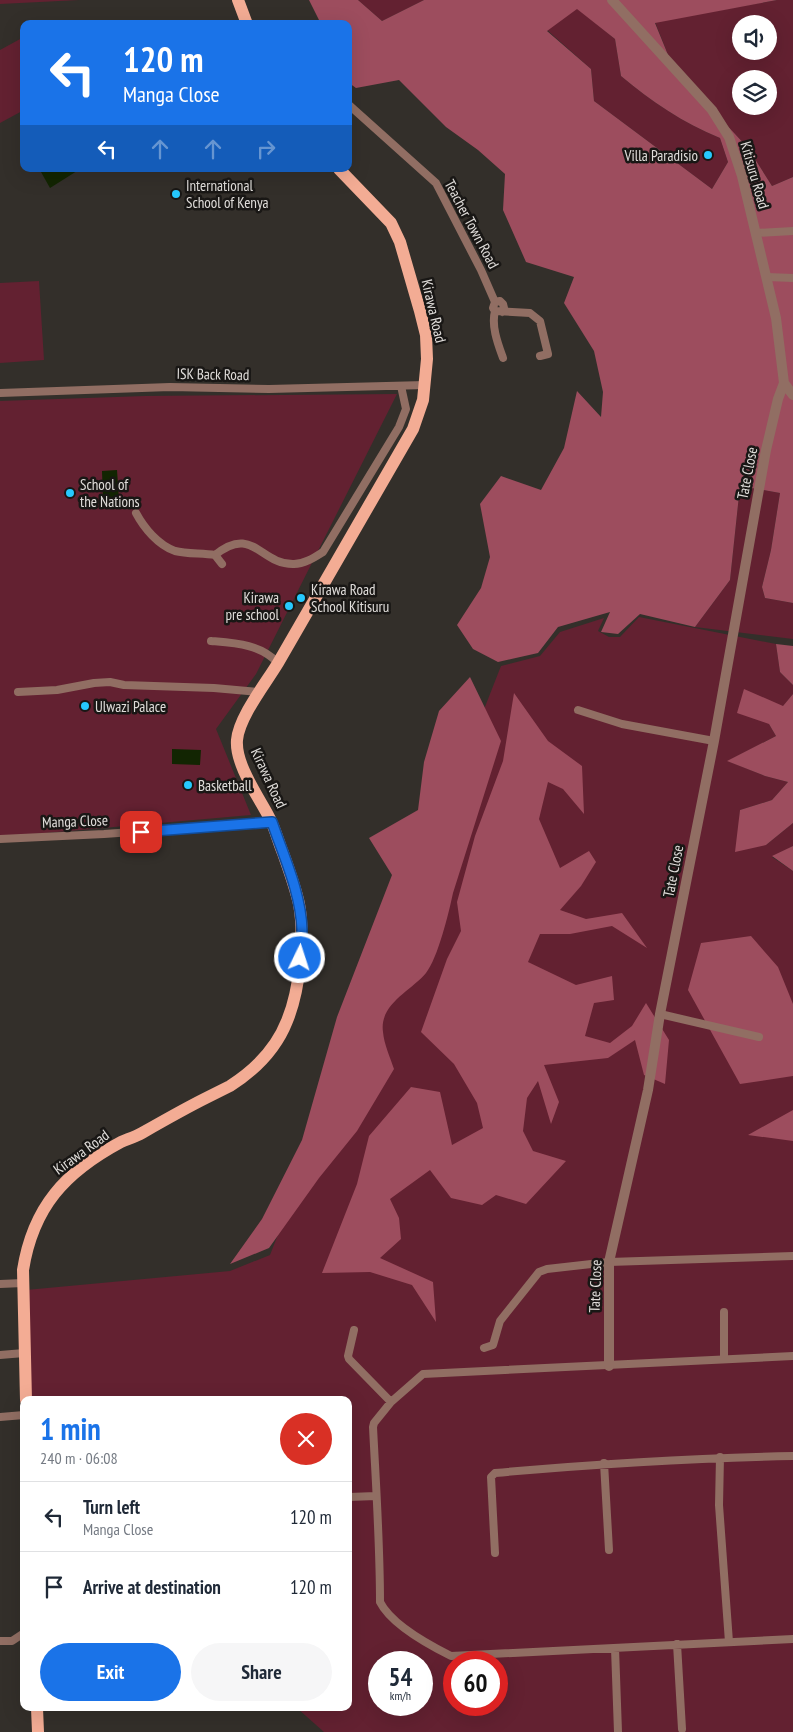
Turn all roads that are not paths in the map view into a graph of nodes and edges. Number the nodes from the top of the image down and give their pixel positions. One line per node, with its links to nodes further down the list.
1 (238, 0): 3 (main road)
2 (612, 0): 7 (street, Kitisuru Road)
3 (246, 20)
4 (352, 108): 10 (street, Teacher Town Road)
5 (342, 172): 14 (main road, Kirawa Road)
6 (793, 231): 7 (street)
7 (756, 233): 8 (street, Kitisuru Road)
8 (767, 277): 9 (street); 13 (street, Kitisuru Road)
9 (793, 278)
10 (499, 312): 11 (street); 12 (street)
11 (540, 356)
12 (503, 358)
13 (784, 383): 17 (street, Kitisuru Road); 26 (street, Tate Close)
14 (425, 385): 15 (street, ISK Back Road); 22 (main road, Kirawa Road)
15 (401, 386): 16 (street, ISK Back Road); 19 (street)
16 (0, 393)
17 (793, 395)
18 (136, 513): 19 (street)
19 (215, 554): 20 (street)
20 (222, 564)
21 (211, 641): 22 (street)
22 (278, 663): 24 (main road, Kirawa Road)
23 (18, 692): 24 (street)
24 (259, 692): 27 (main road, Kirawa Road)
25 (578, 710): 26 (street)
26 (714, 741): 29 (street, Tate Close)
27 (272, 822): 28 (street, Manga Close); 33 (main road, Kirawa Road)
28 (0, 839)
29 (660, 1014): 30 (street); 32 (street, Tate Close)
30 (759, 1037)
31 (793, 1256): 32 (street)
32 (609, 1262): 37 (street); 42 (street, Tate Close)
33 (23, 1283): 34 (street); 38 (main road, Kirawa Road)
34 (0, 1284)
35 (724, 1312): 41 (street)
36 (354, 1330): 44 (street)
37 (484, 1348)
38 (24, 1353): 39 (street); 43 (main road, Kirawa Road)
39 (0, 1355)
40 (793, 1356): 41 (street)
41 (724, 1359): 42 (street)
42 (609, 1366): 44 (street)
43 (26, 1396)
44 (391, 1402): 50 (street)
45 (20, 1415): 46 (street)
46 (0, 1417)
47 (793, 1456): 48 (street)
48 (720, 1457): 49 (street); 57 (street)
49 (604, 1463): 52 (street); 53 (street)
50 (376, 1496): 51 (street); 59 (street)
51 (352, 1497)
52 (609, 1550)
53 (495, 1553)
54 (20, 1636): 56 (street)
55 (793, 1639): 57 (street)
56 (0, 1641)
57 (729, 1642): 58 (street)
58 (677, 1644): 59 (street); 61 (street)
59 (615, 1648): 63 (street)
60 (37, 1711): 62 (main road)
61 (682, 1729)
62 (38, 1732)
63 (618, 1732)

